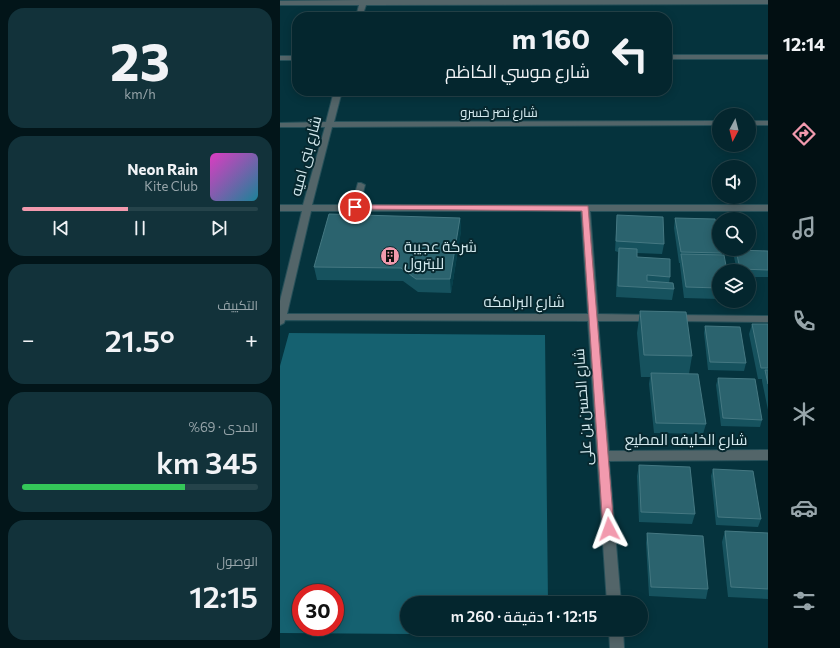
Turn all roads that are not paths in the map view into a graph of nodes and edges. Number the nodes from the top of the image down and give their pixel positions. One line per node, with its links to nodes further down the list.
1 (364, 1): 2 (street); 3 (street); 4 (street)
2 (768, 2)
3 (280, 3)
4 (361, 12)
5 (672, 57): 6 (street)
6 (768, 57)
7 (280, 58): 8 (street)
8 (292, 58)
9 (337, 96): 14 (street, شارع بنى اميه)
10 (712, 123): 14 (street, شارع نصر خسرو)
11 (756, 123): 12 (street)
12 (768, 123)
13 (280, 125): 14 (street, شارع نصر خسرو)
14 (328, 125): 18 (street, شارع بنى اميه)
15 (361, 185): 16 (lane)
16 (355, 207): 18 (street); 19 (street)
17 (280, 208): 18 (street)
18 (307, 208): 22 (street, شارع بنى اميه)
19 (585, 208): 20 (street); 21 (street, شارع الحسن بن على)
20 (768, 208)
21 (594, 317): 22 (street, شارع البرامكه); 23 (street, شارع البرامكه); 25 (street, شارع الحسن بن على)
22 (280, 318)
23 (768, 319)
24 (768, 455): 25 (street, شارع الخليفه المطيع)
25 (603, 456): 26 (street, شارع الحسن بن على)
26 (613, 596)
27 (616, 636): 28 (street)
28 (617, 648)

